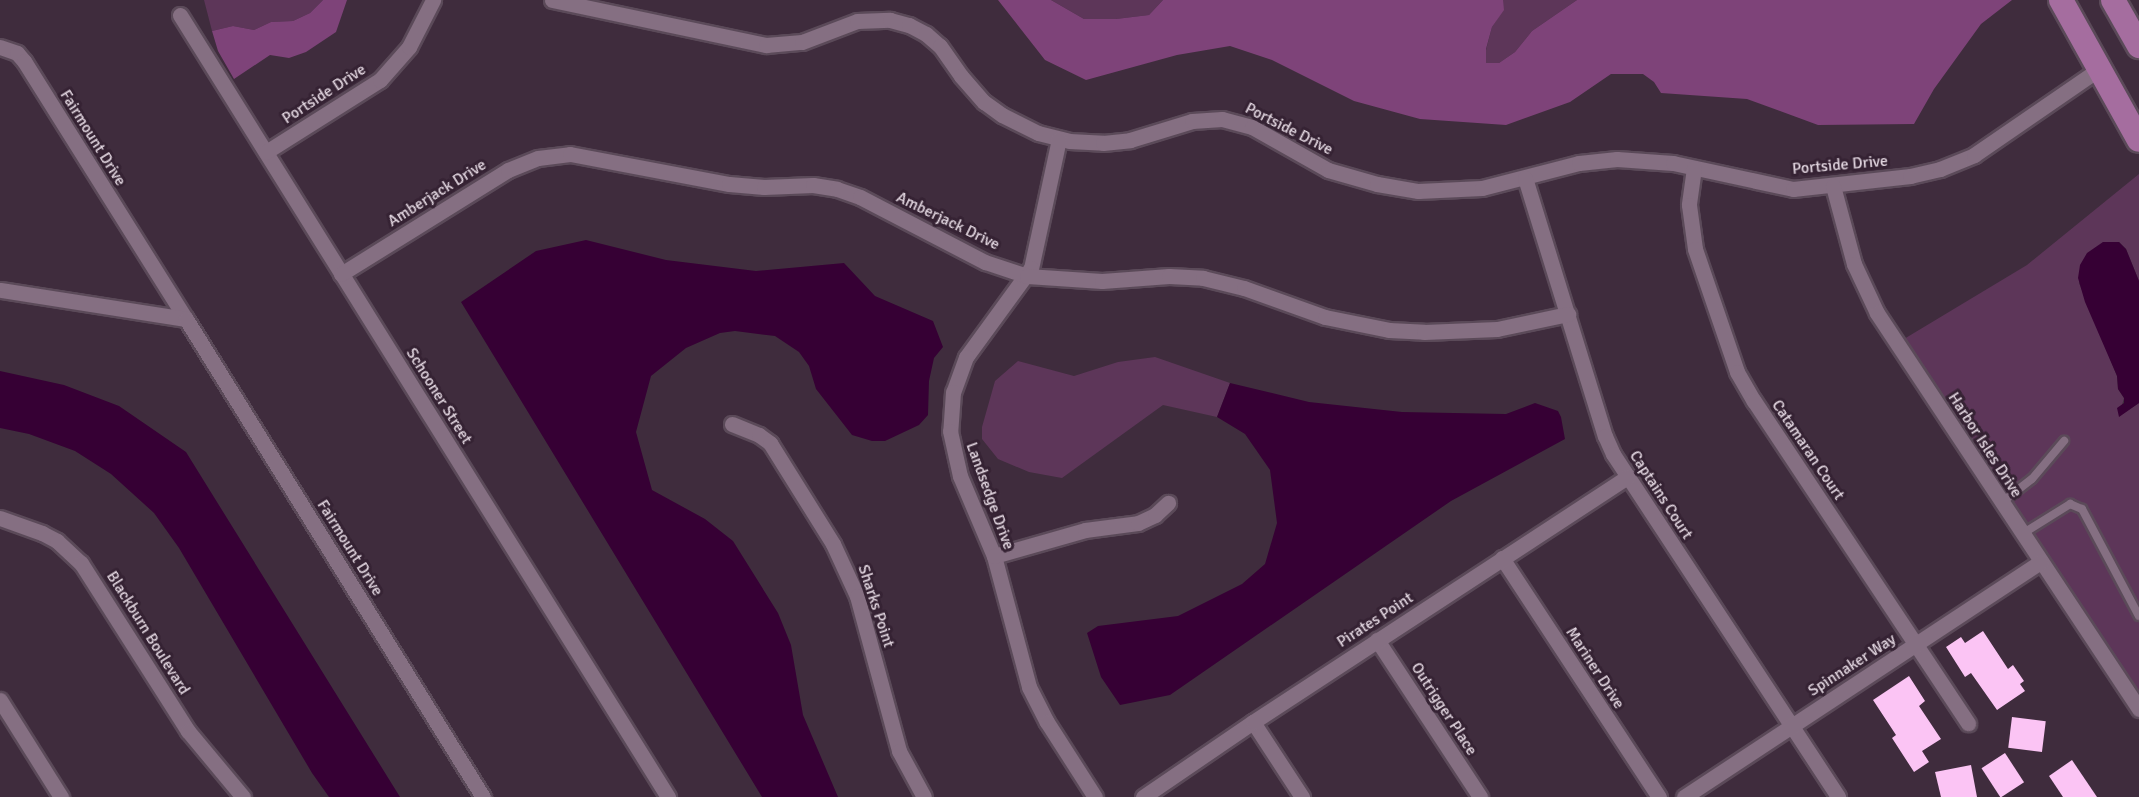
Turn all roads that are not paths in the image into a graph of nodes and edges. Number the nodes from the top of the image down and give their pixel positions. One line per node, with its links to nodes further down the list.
1 (433, 0): 11 (street, Portside Drive)
2 (552, 0): 9 (street, Portside Drive)
3 (2061, 0): 8 (main road)
4 (2113, 0): 6 (main road)
5 (180, 15): 11 (street, Schooner Street)
6 (2139, 46)
7 (0, 47): 19 (street, Fairmount Drive)
8 (2099, 69): 10 (main road); 14 (street, Portside Drive)
9 (1059, 139): 13 (street, Portside Drive); 16 (street, Landsedge Drive)
10 (2139, 140)
11 (266, 152): 15 (street, Schooner Street)
12 (1694, 168): 13 (street, Portside Drive); 14 (street, Portside Drive); 32 (street, Catamaran Court)
13 (1525, 178): 18 (street, Captains Court)
14 (1833, 186): 24 (street, Harbor Isles Drive)
15 (341, 274): 16 (street, Amberjack Drive); 41 (street, Schooner Street)
16 (1027, 276): 18 (street, Amberjack Drive); 27 (street, Landsedge Drive)
17 (0, 290): 19 (street)
18 (1568, 314): 22 (street, Captains Court)
19 (186, 319): 40 (street, Fairmount Drive)
20 (732, 424): 42 (street, Sharks Point)
21 (2064, 441): 24 (lane)
22 (1628, 477): 28 (street, Pirates Point); 37 (street, Captains Court)
23 (1168, 503): 27 (street)
24 (2001, 503): 26 (street, Harbor Isles Drive)
25 (0, 518): 39 (street, Blackburn Boulevard)
26 (2022, 534): 29 (street, Harbor Isles Drive); 30 (lane)
27 (994, 556): 43 (street, Landsedge Drive)
28 (1502, 558): 31 (street, Pirates Point); 47 (street, Mariner Drive)
29 (2040, 562): 32 (street, Spinnaker Way); 34 (street, Harbor Isles Drive)
30 (2139, 616)
31 (1377, 640): 35 (street, Pirates Point); 46 (street, Outrigger Place)
32 (1916, 644): 36 (street, Catamaran Court); 37 (street, Spinnaker Way)
33 (0, 700): 38 (street)
34 (2139, 709)
35 (1253, 722): 44 (street, Pirates Point); 45 (street)
36 (1968, 723)
37 (1791, 726): 48 (street, Spinnaker Way); 49 (street, Captains Court)
38 (61, 797)
39 (243, 797)
40 (483, 797)
41 (668, 797)
42 (924, 797)
43 (1095, 797)
44 (1143, 797)
45 (1302, 797)
46 (1480, 797)
47 (1659, 797)
48 (1684, 797)
49 (1838, 797)

